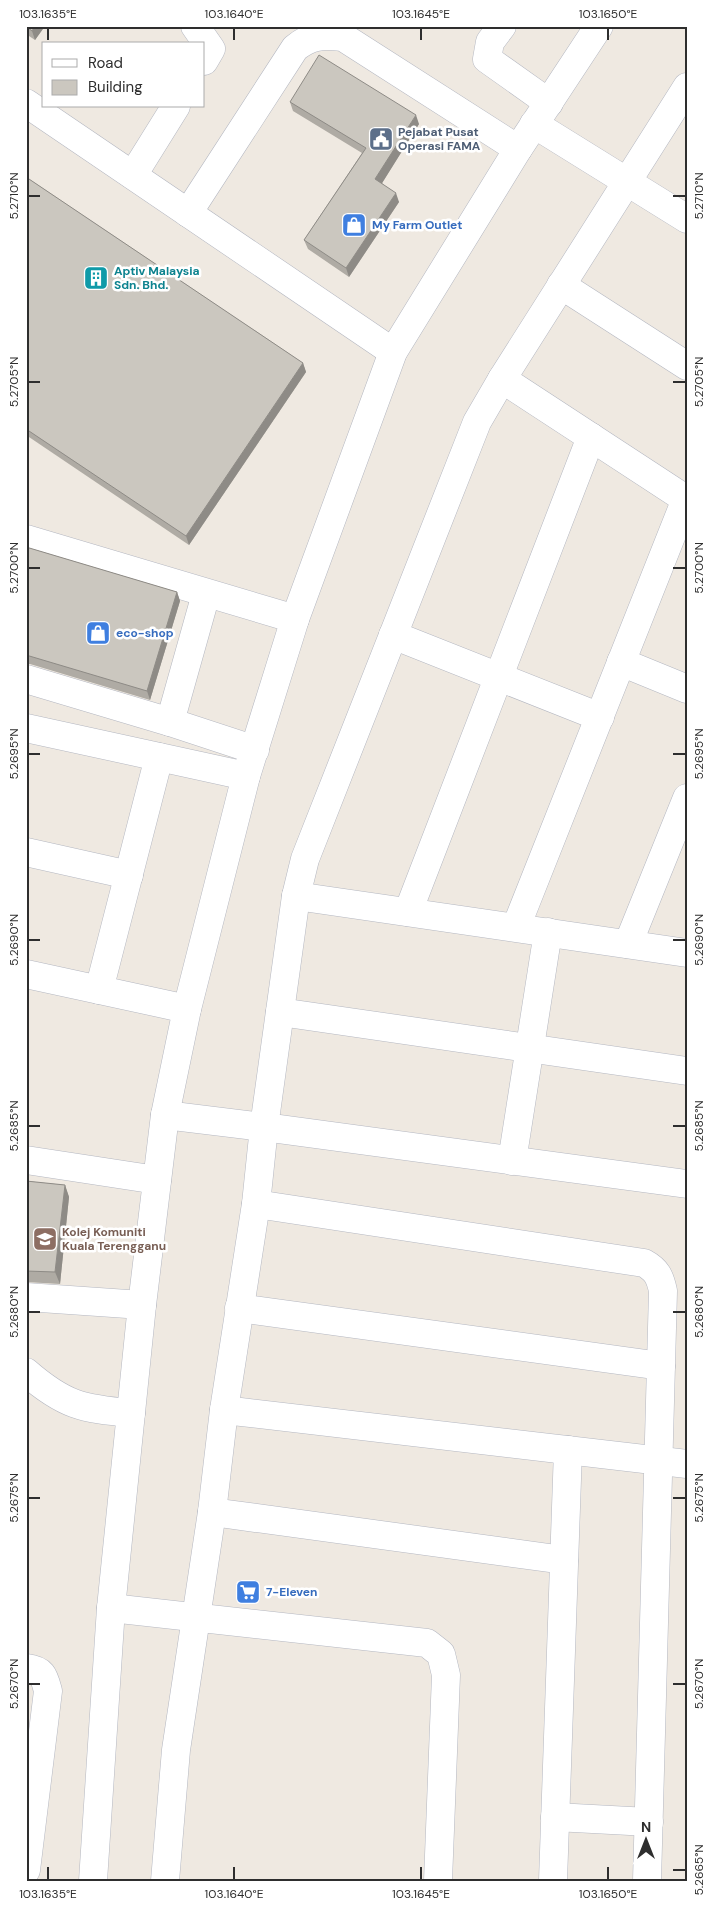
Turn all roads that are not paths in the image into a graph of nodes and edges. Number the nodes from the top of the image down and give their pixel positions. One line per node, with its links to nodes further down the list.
1 (194, 26): 4 (street)
2 (502, 26): 8 (street)
3 (600, 26): 8 (street)
4 (205, 59)
5 (687, 87): 11 (street)
6 (26, 103): 10 (street)
7 (175, 108): 10 (street)
8 (542, 114): 9 (street); 11 (street)
9 (518, 149): 12 (street); 15 (street)
10 (133, 176): 12 (street)
11 (626, 181): 13 (street); 14 (street)
12 (188, 213): 15 (street)
13 (687, 219)
14 (561, 285): 16 (street); 17 (street)
15 (393, 352): 22 (street)
16 (687, 366)
17 (502, 379): 18 (street); 23 (street)
18 (592, 437): 19 (street); 25 (street)
19 (686, 499): 24 (street)
20 (26, 539): 21 (street)
21 (206, 594): 22 (street); 29 (street)
22 (295, 620): 31 (street)
23 (393, 635): 25 (street); 37 (street)
24 (621, 662): 27 (street); 28 (street)
25 (499, 676): 28 (street); 38 (street)
26 (26, 678): 29 (street)
27 (687, 689)
28 (600, 717): 39 (street)
29 (170, 722): 31 (street)
30 (26, 728): 32 (street)
31 (255, 750): 33 (street)
32 (159, 757): 33 (street); 36 (street)
33 (246, 776): 45 (street)
34 (687, 798): 41 (street)
35 (26, 852): 36 (street)
36 (129, 875): 44 (street)
37 (296, 896): 38 (street); 46 (street)
38 (408, 912): 39 (street)
39 (516, 927): 40 (street)
40 (548, 932): 41 (street); 47 (street)
41 (628, 944): 42 (street)
42 (687, 953)
43 (26, 974): 44 (street)
44 (99, 990): 45 (street)
45 (187, 1009): 49 (street)
46 (280, 1012): 47 (street); 50 (street)
47 (529, 1048): 48 (street); 52 (street)
48 (687, 1071)
49 (165, 1115): 50 (street); 53 (street)
50 (264, 1127): 52 (street); 55 (street)
51 (26, 1160): 53 (street)
52 (512, 1160): 54 (street)
53 (157, 1180): 57 (street)
54 (687, 1184)
55 (256, 1204): 58 (street); 59 (street)
56 (26, 1297): 57 (street)
57 (142, 1305): 62 (street)
58 (239, 1308): 59 (street); 61 (street)
59 (661, 1366): 64 (street)
60 (26, 1372): 62 (street)
61 (224, 1410): 63 (street); 66 (street)
62 (131, 1412): 68 (street)
63 (568, 1450): 64 (street); 67 (street)
64 (658, 1461): 65 (street); 72 (street)
65 (687, 1464)
66 (212, 1512): 67 (street); 69 (street)
67 (564, 1560): 71 (street)
68 (111, 1608): 69 (street); 74 (street)
69 (196, 1616): 75 (street); 76 (street)
70 (26, 1668): 73 (street)
71 (555, 1817): 72 (street); 77 (street)
72 (649, 1822): 78 (street)
73 (26, 1870)
74 (94, 1881)
75 (164, 1881)
76 (438, 1881)
77 (553, 1881)
78 (648, 1881)

